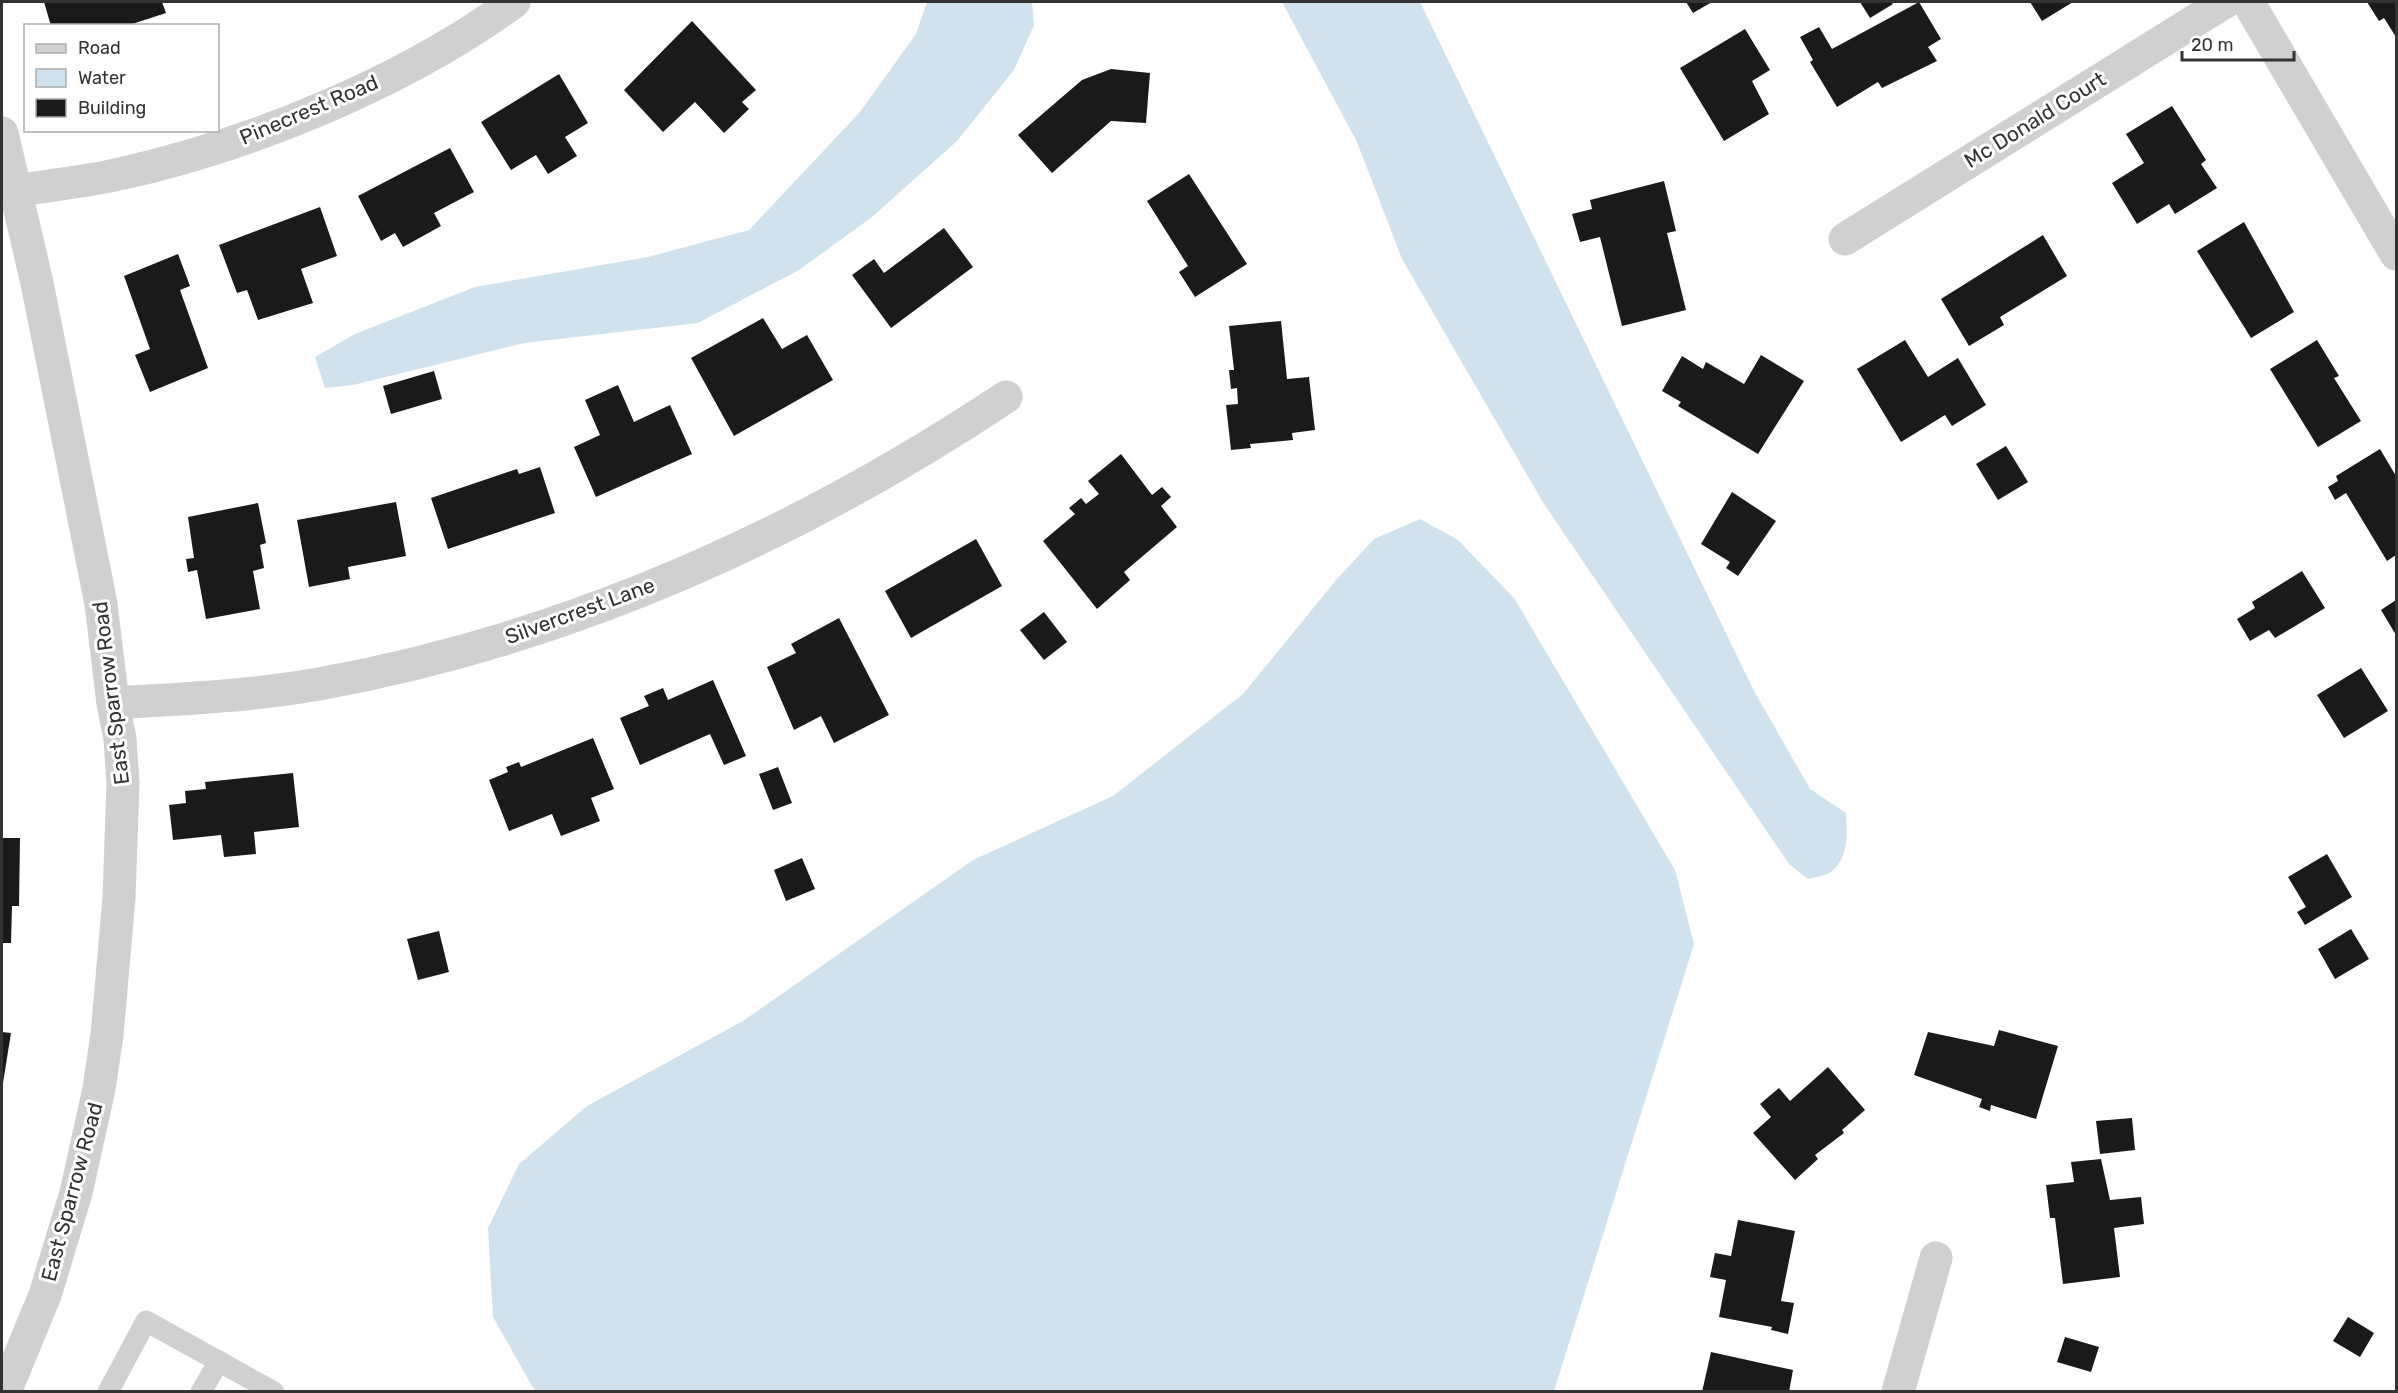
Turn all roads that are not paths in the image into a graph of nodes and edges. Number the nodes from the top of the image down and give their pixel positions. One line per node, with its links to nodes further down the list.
1 (514, 2): 5 (street, Pinecrest Road)
2 (2225, 2): 6 (street, Mc Donald Court)
3 (2248, 2): 7 (street)
4 (2, 133): 5 (street, East Sparrow Road)
5 (16, 191): 9 (street, East Sparrow Road)
6 (1845, 238)
7 (2397, 254)
8 (1006, 397): 9 (street, Silvercrest Lane)
9 (113, 703): 12 (street, East Sparrow Road)
10 (1936, 1258): 16 (street)
11 (219, 1361): 13 (lane); 14 (lane); 15 (lane)
12 (5, 1392)
13 (108, 1392)
14 (201, 1392)
15 (274, 1392)
16 (1899, 1392)

